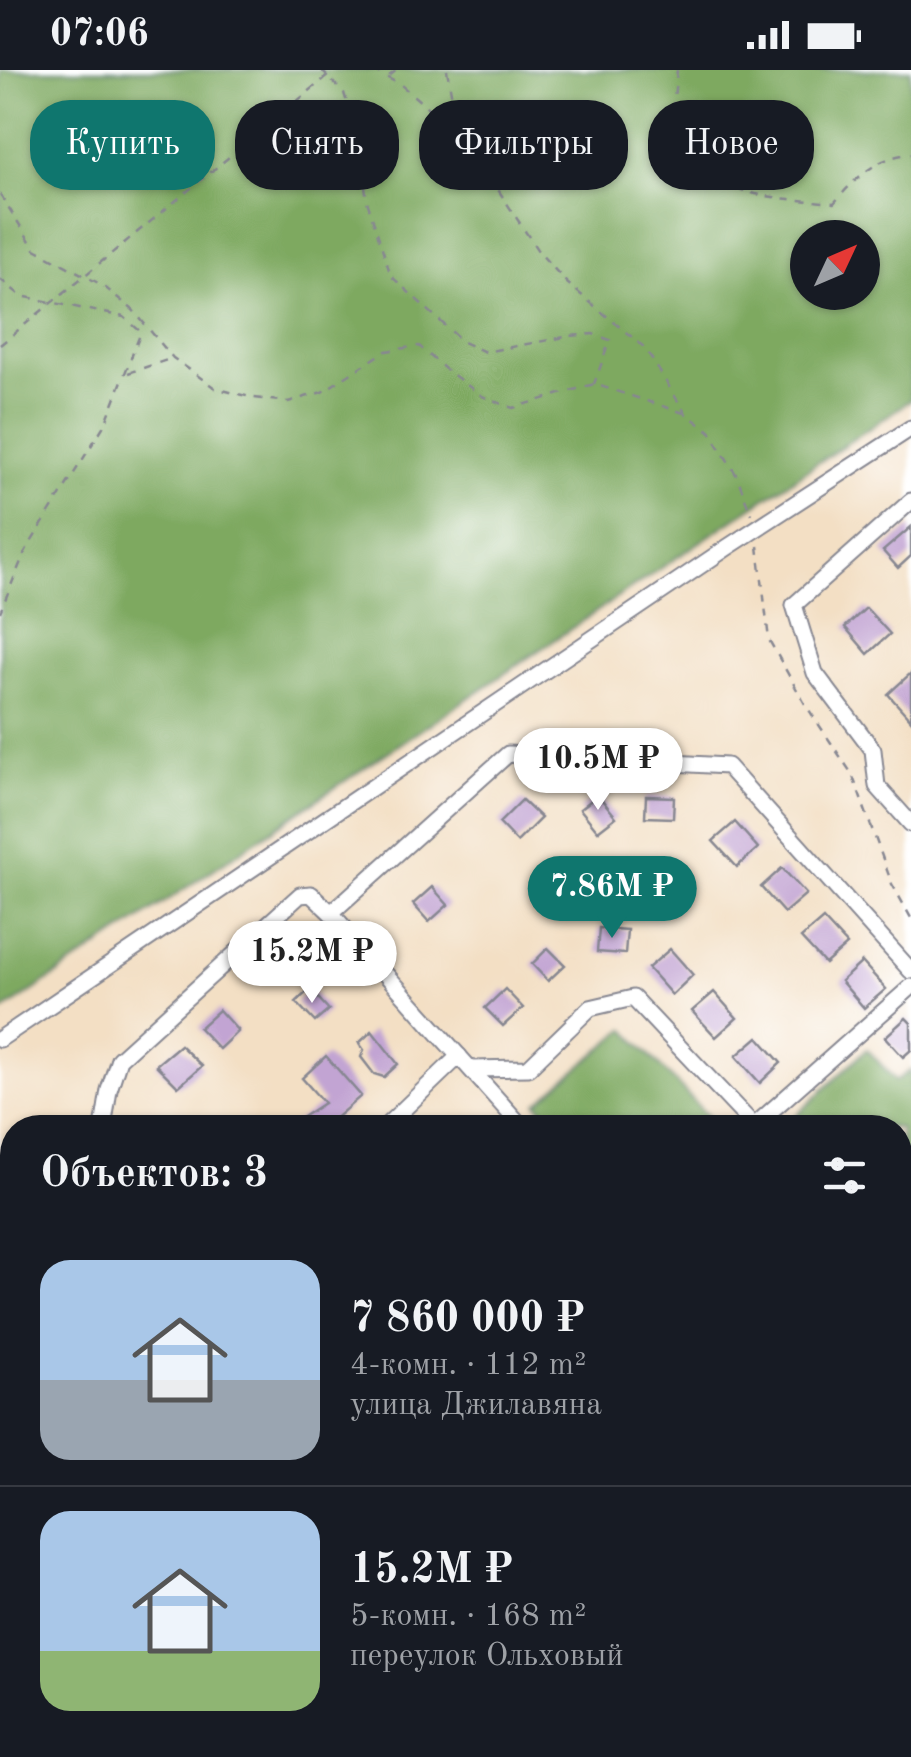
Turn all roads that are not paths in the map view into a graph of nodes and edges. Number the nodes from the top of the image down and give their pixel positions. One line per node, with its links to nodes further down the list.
1 (911, 428): 7 (street)
2 (911, 501): 3 (street)
3 (911, 824)
4 (332, 913): 5 (street); 8 (street); 10 (street)
5 (911, 971)
6 (911, 987): 14 (street)
7 (0, 1039)
8 (459, 1056): 9 (street); 11 (street)
9 (472, 1069): 12 (street); 13 (street)
10 (105, 1115)
11 (398, 1115)
12 (513, 1115)
13 (744, 1115)
14 (766, 1115)

